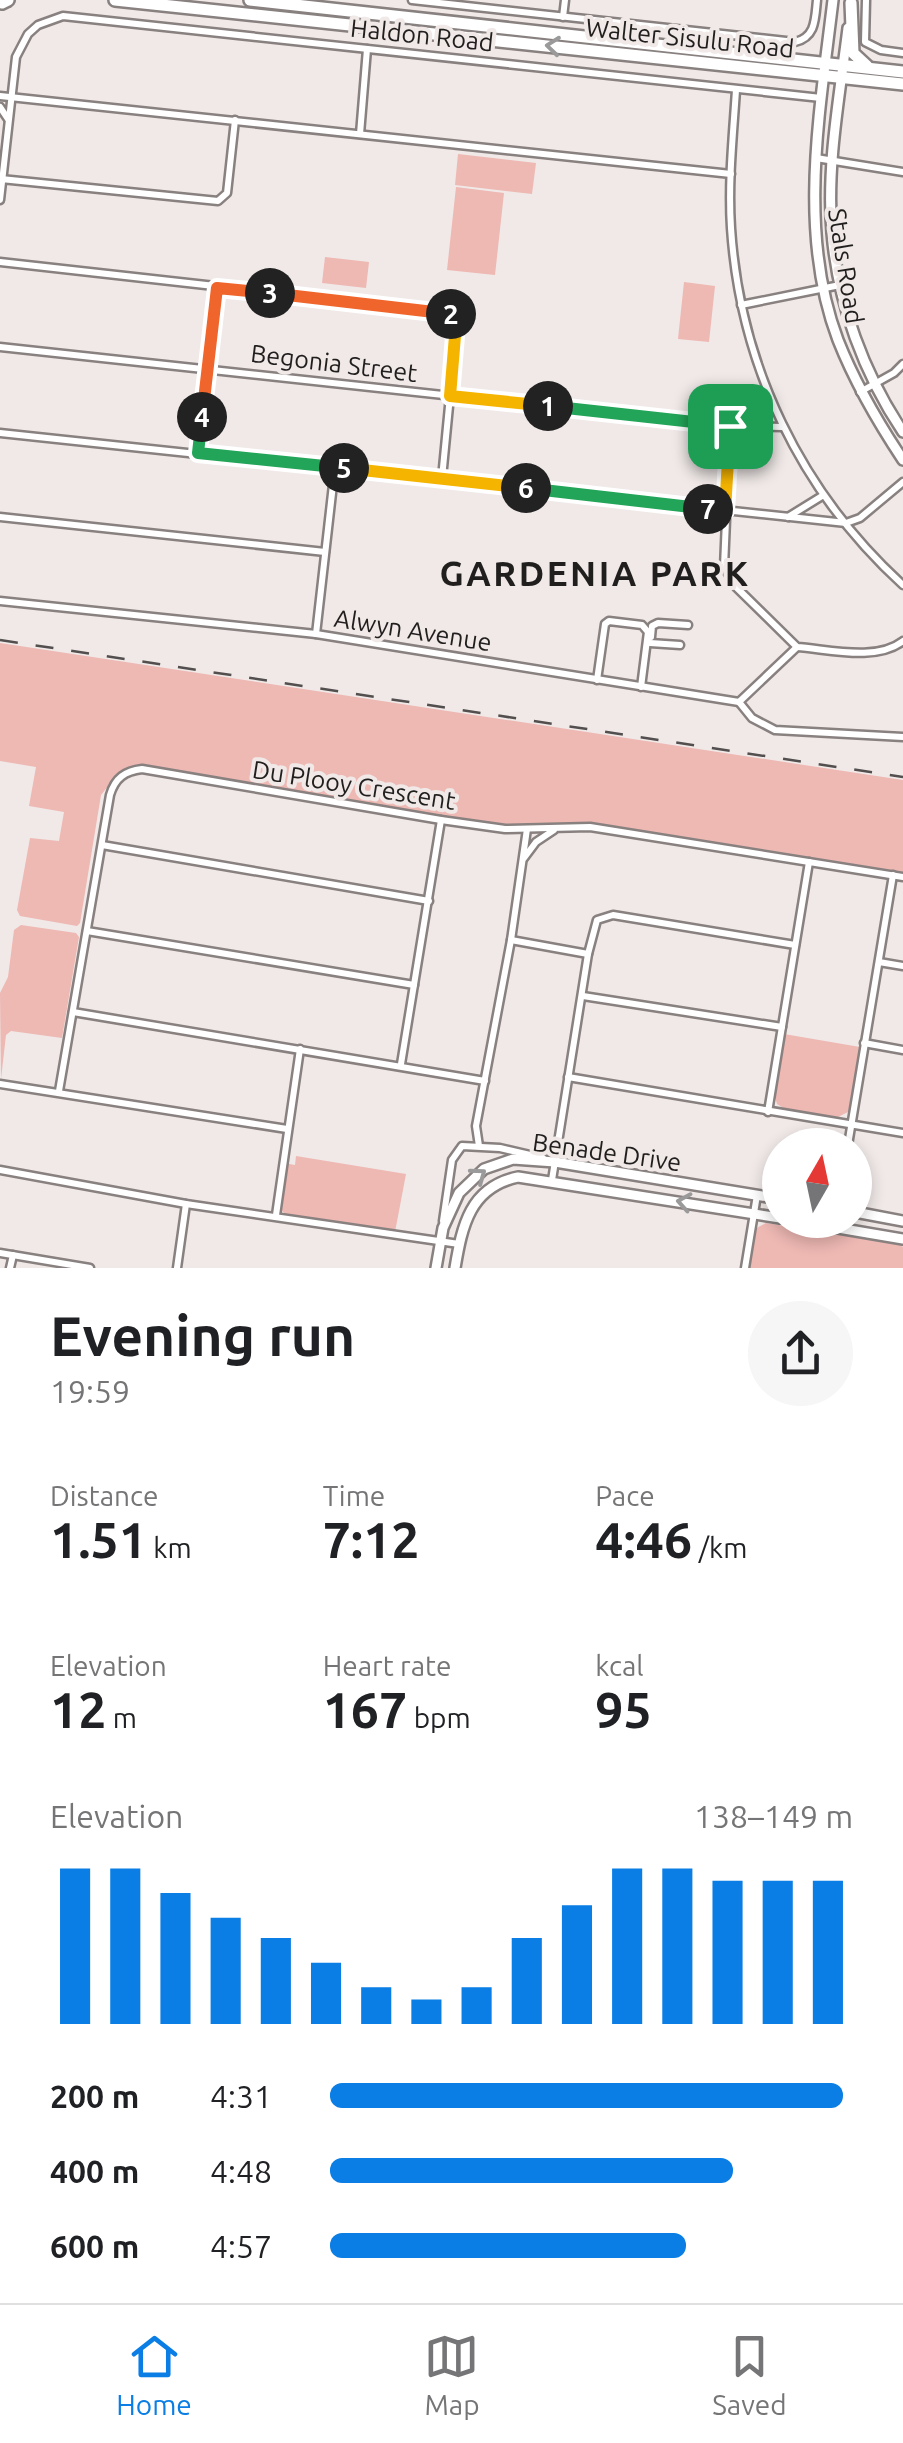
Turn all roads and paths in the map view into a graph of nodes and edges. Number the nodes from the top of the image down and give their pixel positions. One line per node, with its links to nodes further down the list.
1 (115, 0): 13 (highway, Walter Sisulu Road, one-way to 1)
2 (250, 0): 13 (highway, Walter Sisulu Road)
3 (412, 0): 9 (street, Haldon Road)
4 (565, 0): 9 (street)
5 (817, 0): 9 (street, Haldon Road)
6 (833, 0): 13 (street, Stals Road)
7 (866, 0): 11 (street)
8 (851, 1): 12 (highway); 14 (street, Stals Road)
9 (563, 17)
10 (367, 49): 16 (street, Haldon Road); 18 (street, Haldon Road); 25 (street)
11 (903, 53)
12 (869, 68): 14 (highway, Walter Sisulu Road); 15 (highway, Walter Sisulu Road)
13 (825, 69): 14 (highway, Walter Sisulu Road); 21 (street, Stals Road)
14 (843, 71): 17 (highway, Walter Sisulu Road); 27 (street, Stals Road)
15 (903, 72)
16 (13, 79): 19 (street); 20 (street, Haldon Road)
17 (903, 84)
18 (736, 90): 21 (street, Haldon Road); 29 (street)
19 (0, 92): 20 (street)
20 (12, 96): 23 (street, Haldon Road); 24 (street)
21 (821, 98): 26 (street, Stals Road)
22 (0, 107): 23 (street)
23 (9, 120): 30 (street, Haldon Road)
24 (235, 120): 25 (street); 30 (street)
25 (360, 134): 29 (street)
26 (816, 158): 27 (street); 35 (street, Stals Road)
27 (834, 160): 28 (street); 33 (street, Stals Road)
28 (903, 172)
29 (731, 174): 36 (street)
30 (1, 179): 31 (street, Haldon Road)
31 (0, 200)
32 (0, 262): 34 (street)
33 (840, 285): 35 (street); 40 (street, Stals Road)
34 (217, 288): 39 (street); 42 (street)
35 (824, 288): 36 (street); 41 (street, Stals Road)
36 (741, 304): 44 (street)
37 (0, 347): 39 (street, Begonia Street)
38 (903, 364): 40 (street)
39 (208, 368): 42 (street, Begonia Street); 47 (street)
40 (875, 383): 41 (street); 45 (street, Stals Road)
41 (860, 392): 48 (street, Stals Road)
42 (450, 396): 43 (street, Begonia Street); 50 (street)
43 (730, 426): 44 (street, Begonia Street); 53 (street)
44 (782, 428): 52 (street)
45 (903, 432)
46 (0, 433): 47 (street)
47 (198, 453): 49 (street)
48 (903, 460)
49 (335, 467): 50 (street); 57 (street)
50 (442, 478): 53 (street)
51 (903, 482): 56 (street)
52 (822, 496): 55 (street); 56 (street)
53 (725, 511): 55 (street); 65 (street)
54 (0, 517): 57 (street)
55 (788, 518): 56 (street)
56 (846, 523): 58 (street)
57 (325, 552): 61 (street)
58 (903, 585)
59 (0, 601): 61 (street, Alwyn Avenue)
60 (688, 626): 63 (street)
61 (316, 634): 66 (street, Alwyn Avenue)
62 (903, 642): 65 (street)
63 (650, 643): 64 (street); 67 (street)
64 (680, 645)
65 (797, 646): 68 (street)
66 (597, 680): 67 (street, Alwyn Avenue); 67 (street)
67 (642, 687): 68 (street, Alwyn Avenue)
68 (739, 702): 69 (street)
69 (903, 737)
70 (441, 820): 71 (street, Du Plooy Crescent); 73 (street, Du Plooy Crescent); 78 (street)
71 (527, 829): 72 (street, Du Plooy Crescent); 74 (street)
72 (555, 829): 74 (street); 75 (street, Du Plooy Crescent)
73 (102, 845): 78 (street); 79 (street, Du Plooy Crescent)
74 (522, 861): 80 (street)
75 (809, 862): 76 (street, Du Plooy Crescent); 81 (street)
76 (893, 875): 77 (street, Du Plooy Crescent); 83 (street)
77 (903, 877)
78 (429, 901): 85 (street)
79 (86, 931): 85 (street); 87 (street, Du Plooy Crescent)
80 (511, 940): 82 (street); 94 (street)
81 (795, 945): 82 (street); 88 (street)
82 (588, 954): 86 (street)
83 (880, 962): 84 (street); 89 (street)
84 (903, 966)
85 (414, 985): 92 (street)
86 (583, 996): 88 (street); 93 (street)
87 (73, 1012): 90 (street); 96 (street, Du Plooy Crescent)
88 (782, 1028): 97 (street)
89 (864, 1044): 91 (street); 98 (street)
90 (300, 1049): 92 (street); 100 (street)
91 (903, 1050)
92 (401, 1064): 94 (street)
93 (568, 1077): 97 (street); 105 (street)
94 (485, 1081): 99 (street)
95 (0, 1084): 96 (street)
96 (59, 1092): 100 (street)
97 (768, 1112): 98 (street)
98 (852, 1124): 101 (street); 102 (street)
99 (476, 1126): 103 (street); 104 (street)
100 (287, 1128): 112 (street)
101 (851, 1128)
102 (903, 1133)
103 (467, 1144): 104 (street); 116 (street)
104 (479, 1146): 105 (street)
105 (555, 1162): 107 (street); 108 (street, Benade Drive); 116 (street, Benade Drive, one-way to 105)
106 (0, 1170): 110 (street)
107 (552, 1180): 111 (street, Benade Drive, one-way to 107); 120 (street, Benade Drive)
108 (757, 1195): 109 (street, Benade Drive); 111 (street)
109 (762, 1196)
110 (186, 1204): 112 (street); 125 (street)
111 (754, 1214): 113 (street, Benade Drive); 128 (street)
112 (276, 1215): 119 (street)
113 (762, 1215)
114 (872, 1215): 115 (street)
115 (903, 1220)
116 (442, 1228): 119 (street, Benade Drive)
117 (872, 1232): 118 (street)
118 (903, 1239)
119 (440, 1242): 120 (street); 126 (street, Benade Drive)
120 (459, 1244): 127 (street, Benade Drive)
121 (0, 1253): 122 (street)
122 (12, 1255): 123 (street); 124 (street)
123 (10, 1268)
124 (90, 1268)
125 (177, 1268)
126 (436, 1268)
127 (455, 1268)
128 (745, 1268)

